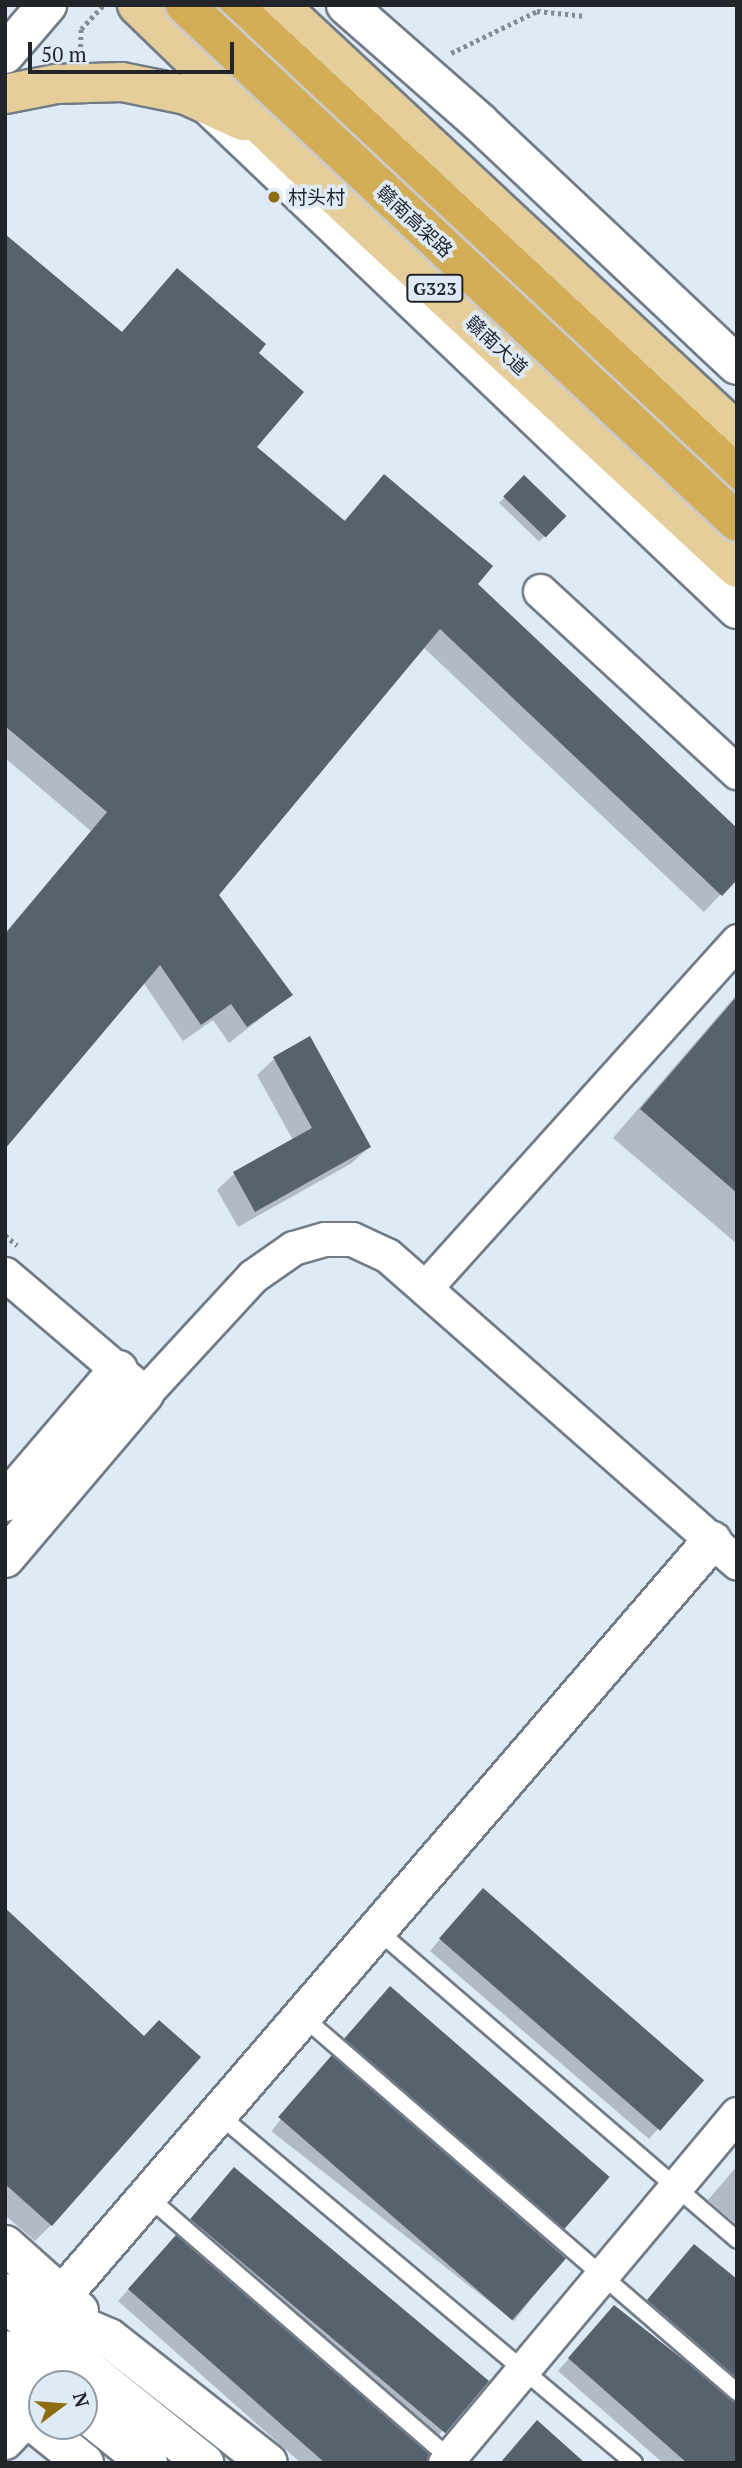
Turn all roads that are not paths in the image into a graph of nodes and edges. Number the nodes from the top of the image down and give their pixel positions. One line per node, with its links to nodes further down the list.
1 (47, 5): 8 (street)
2 (127, 5): 10 (street)
3 (137, 5): 11 (main road, 赣南大道 / G323)
4 (186, 5): 15 (highway, 赣南高架路, bridge)
5 (232, 5): 14 (highway, 赣南高架路)
6 (279, 5): 13 (main road)
7 (346, 5): 12 (street)
8 (5, 54)
9 (5, 94): 10 (main road)
10 (204, 102): 11 (main road); 18 (street)
11 (299, 162): 16 (main road, 赣南大道 / G323)
12 (737, 365)
13 (737, 432)
14 (737, 475)
15 (737, 522)
16 (737, 568)
17 (540, 591): 19 (street)
18 (737, 609)
19 (737, 772)
20 (737, 941): 22 (street)
21 (5, 1274): 23 (street)
22 (425, 1288): 23 (street); 25 (street)
23 (131, 1381): 24 (street); 26 (street)
24 (5, 1502)
25 (724, 1551): 27 (street)
26 (5, 1558)
27 (377, 1930): 28 (street); 31 (lane)
28 (302, 2016): 29 (street); 35 (lane)
29 (218, 2114): 32 (street); 40 (lane)
30 (737, 2114): 31 (street)
31 (676, 2187): 33 (lane); 35 (street)
32 (147, 2196): 38 (street); 45 (lane)
33 (737, 2240)
34 (5, 2245): 38 (street)
35 (602, 2275): 40 (street); 42 (lane)
36 (5, 2293): 38 (street)
37 (5, 2302): 38 (street)
38 (37, 2321): 39 (street); 48 (street); 49 (street)
39 (46, 2370)
40 (523, 2370): 45 (street); 50 (lane)
41 (5, 2383): 44 (street)
42 (737, 2392)
43 (98, 2423): 47 (street)
44 (17, 2430): 46 (street)
45 (450, 2461)
46 (84, 2463)
47 (148, 2463)
48 (204, 2463)
49 (268, 2463)
50 (634, 2463)

